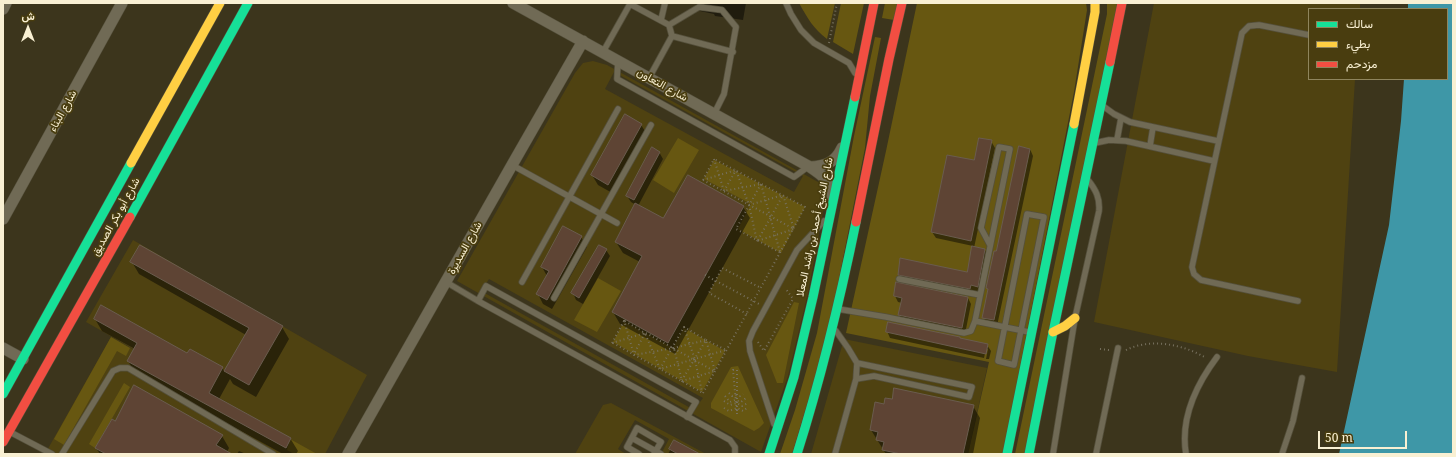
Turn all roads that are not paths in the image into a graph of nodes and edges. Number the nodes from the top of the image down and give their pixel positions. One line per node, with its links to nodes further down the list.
1 (6, 3): 13 (street)
2 (122, 3): 46 (street, شارع البناء)
3 (220, 3): 42 (street, شارع أبو بكر الصديق)
4 (248, 3): 55 (street, شارع أبو بكر الصديق)
5 (513, 3): 19 (street, شارع التعاون)
6 (630, 3): 14 (lane); 20 (lane)
7 (665, 3): 14 (lane)
8 (786, 3): 24 (lane)
9 (874, 3): 16 (street, شارع الشيخ أحمد بن راشد المعلا)
10 (902, 3): 37 (street)
11 (1095, 3): 29 (street)
12 (1122, 3): 25 (street)
13 (3, 9)
14 (661, 20): 15 (lane)
15 (668, 25): 18 (lane); 21 (lane)
16 (868, 31): 24 (street, شارع الشيخ أحمد بن راشد المعلا); 37 (street)
17 (1308, 35): 33 (lane)
18 (672, 36): 21 (lane); 23 (lane)
19 (583, 41): 20 (street, شارع التعاون); 39 (street, شارع السديرة)
20 (603, 52): 22 (street, شارع التعاون)
21 (733, 52): 27 (lane)
22 (618, 61): 23 (street, شارع التعاون); 40 (lane)
23 (649, 78): 27 (street, شارع التعاون)
24 (858, 83): 34 (street, شارع الشيخ أحمد بن راشد المعلا)
25 (1101, 104): 28 (lane); 29 (street)
26 (618, 109): 43 (lane)
27 (714, 114): 40 (street, شارع التعاون)
28 (1121, 118): 31 (lane); 32 (lane)
29 (1086, 121): 35 (street); 66 (street)
30 (651, 125): 45 (lane)
31 (1153, 127): 33 (lane); 36 (lane)
32 (1117, 140): 35 (lane); 36 (lane)
33 (1218, 141): 38 (lane)
34 (845, 142): 40 (street); 44 (street, شارع الشيخ أحمد بن راشد المعلا)
35 (1093, 144): 41 (street)
36 (1150, 146): 38 (lane)
37 (870, 152): 59 (street)
38 (1214, 161): 57 (lane)
39 (512, 165): 43 (lane); 50 (street, شارع السديرة)
40 (810, 166): 44 (street, شارع التعاون)
41 (1086, 177): 60 (lane); 65 (street)
42 (122, 181): 52 (street); 70 (street, شارع أبو بكر الصديق)
43 (570, 198): 45 (lane); 51 (lane)
44 (831, 209): 76 (street, شارع الشيخ أحمد بن راشد المعلا); 76 (lane)
45 (602, 215): 47 (lane); 54 (lane)
46 (4, 216)
47 (617, 224)
48 (990, 245): 48 (lane); 53 (lane)
49 (899, 279): 53 (lane)
50 (446, 282): 56 (lane); 84 (street, شارع السديرة)
51 (522, 282)
52 (69, 293)
53 (980, 295): 61 (lane)
54 (554, 298)
55 (84, 300): 58 (street); 77 (street, شارع أبو بكر الصديق)
56 (478, 300): 75 (lane); 75 (lane)
57 (1298, 300)
58 (74, 302)
59 (837, 309): 61 (lane); 62 (street)
60 (1075, 318): 65 (street); 92 (lane)
61 (974, 321): 63 (lane)
62 (833, 328): 71 (lane); 88 (street)
63 (1004, 328): 64 (lane); 64 (lane); 64 (lane)
64 (1021, 331): 66 (lane)
65 (1053, 332): 91 (street)
66 (1032, 333): 90 (street)
67 (3, 348): 70 (street)
68 (1118, 348): 93 (lane)
69 (1217, 357): 94 (lane)
70 (23, 359): 74 (street, شارع أبو بكر الصديق)
71 (857, 363): 73 (lane); 73 (lane)
72 (1302, 378): 95 (lane)
73 (856, 379): 89 (lane)
74 (3, 394)
75 (687, 417): 86 (lane)
76 (776, 431): 87 (street, شارع الشيخ أحمد بن راشد المعلا)
77 (10, 432): 79 (street, شارع أبو بكر الصديق); 81 (lane)
78 (632, 438): 80 (lane); 80 (lane); 85 (lane)
79 (3, 442)
80 (657, 453)
81 (52, 454)
82 (62, 454): 83 (lane)
83 (273, 454)
84 (348, 454)
85 (639, 454)
86 (735, 454)
87 (769, 454)
88 (797, 454)
89 (835, 454)
90 (1007, 454)
91 (1029, 454)
92 (1053, 454)
93 (1096, 454)
94 (1186, 454)
95 (1282, 454)

